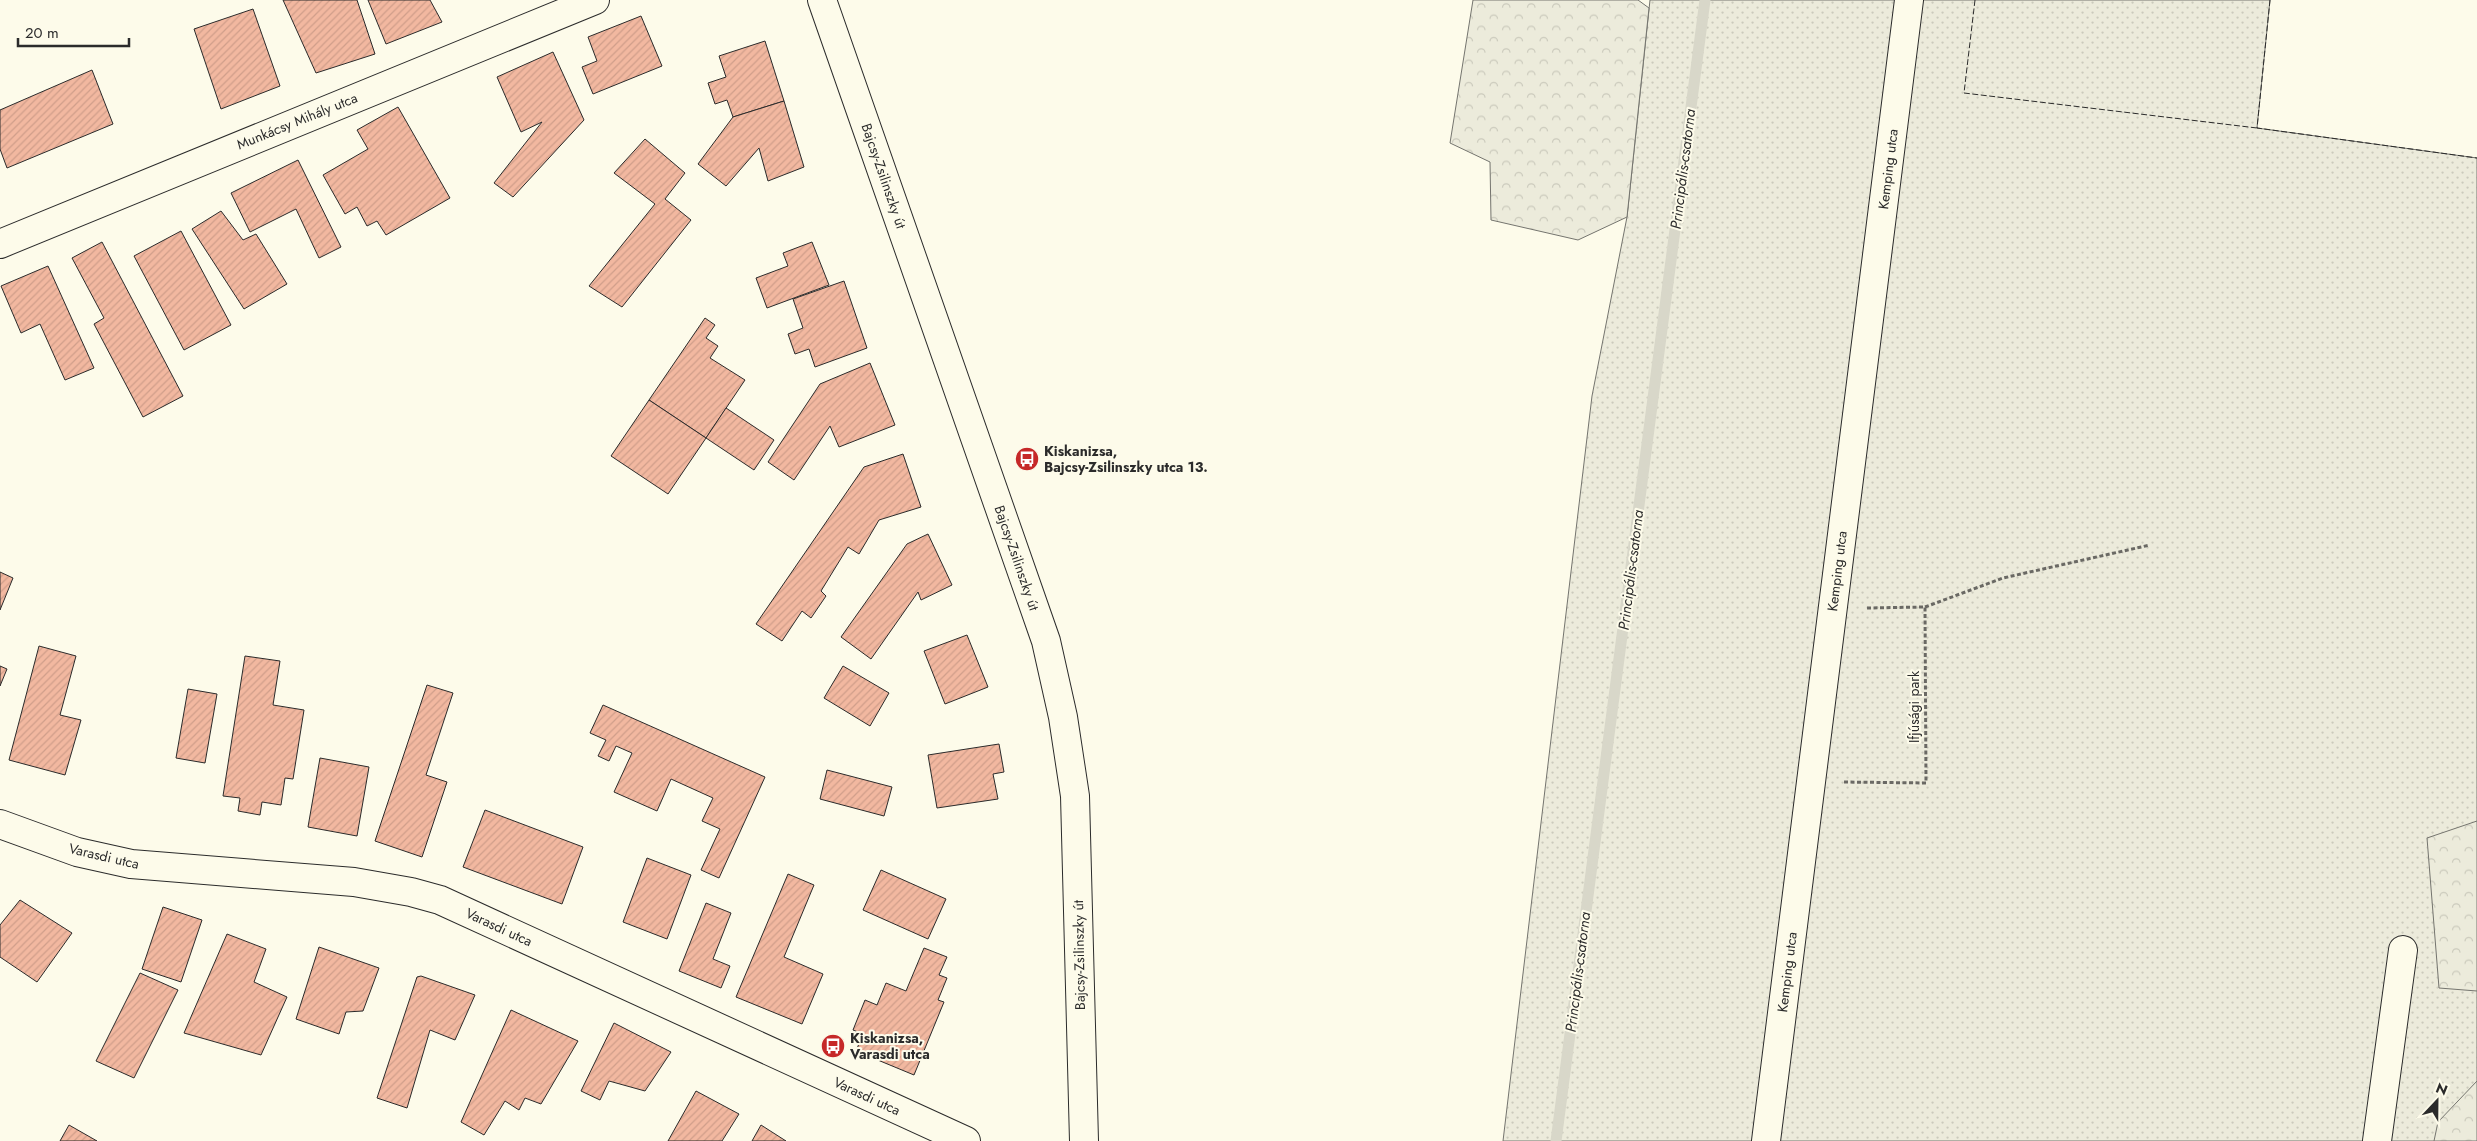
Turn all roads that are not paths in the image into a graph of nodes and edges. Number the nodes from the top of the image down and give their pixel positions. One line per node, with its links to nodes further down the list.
1 (595, 0): 4 (street, Munkácsy Mihály utca)
2 (822, 0): 8 (street, Bajcsy-Zsilinszky út)
3 (1909, 0): 9 (street, Kemping utca)
4 (0, 244)
5 (0, 824): 7 (street, Varasdi utca)
6 (2403, 950): 10 (street)
7 (966, 1141)
8 (1084, 1141)
9 (1766, 1141)
10 (2377, 1141)

